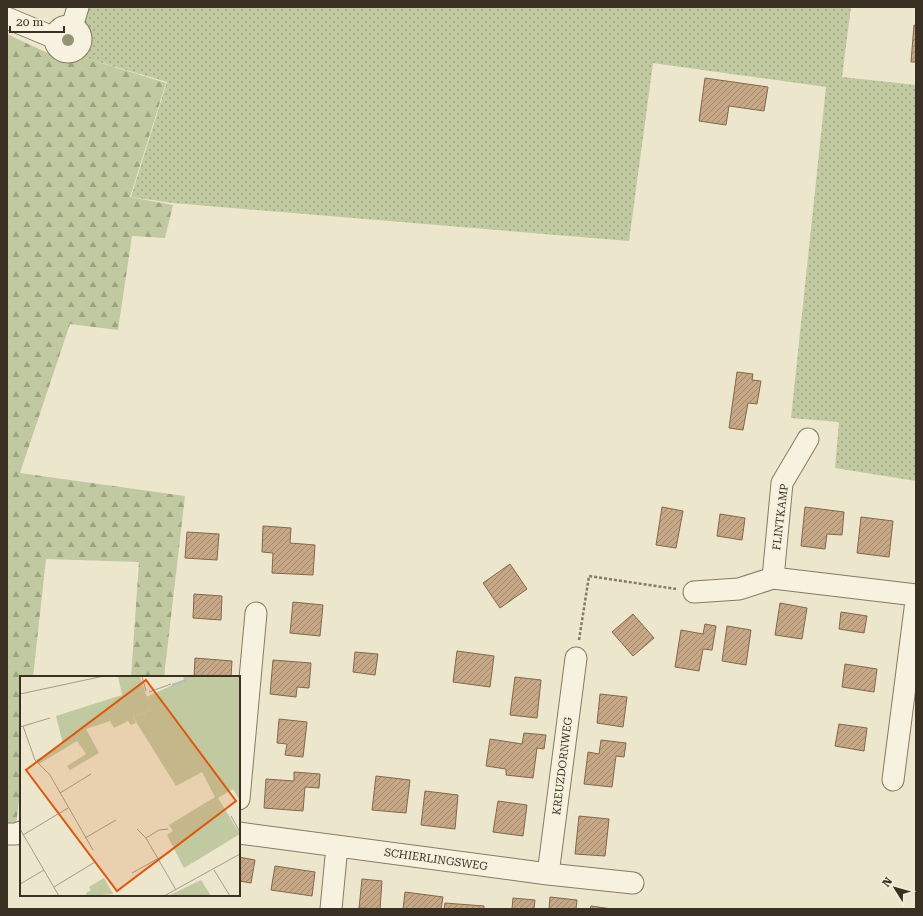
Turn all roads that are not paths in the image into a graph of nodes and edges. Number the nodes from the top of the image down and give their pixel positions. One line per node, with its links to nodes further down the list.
1 (78, 7): 2 (street)
2 (7, 18)
3 (808, 439): 4 (street, FLINTKAMP)
4 (773, 578): 5 (street); 6 (street)
5 (694, 592)
6 (916, 595)
7 (916, 601): 10 (street)
8 (256, 613): 11 (street)
9 (576, 658): 16 (street, KREUZDORNWEG)
10 (893, 780)
11 (240, 788)
12 (20, 832): 13 (street)
13 (7, 834)
14 (240, 834): 15 (street, SCHIERLINGSWEG)
15 (337, 846): 16 (street, SCHIERLINGSWEG); 18 (street)
16 (548, 874): 17 (street, SCHIERLINGSWEG)
17 (634, 883)
18 (331, 909)

